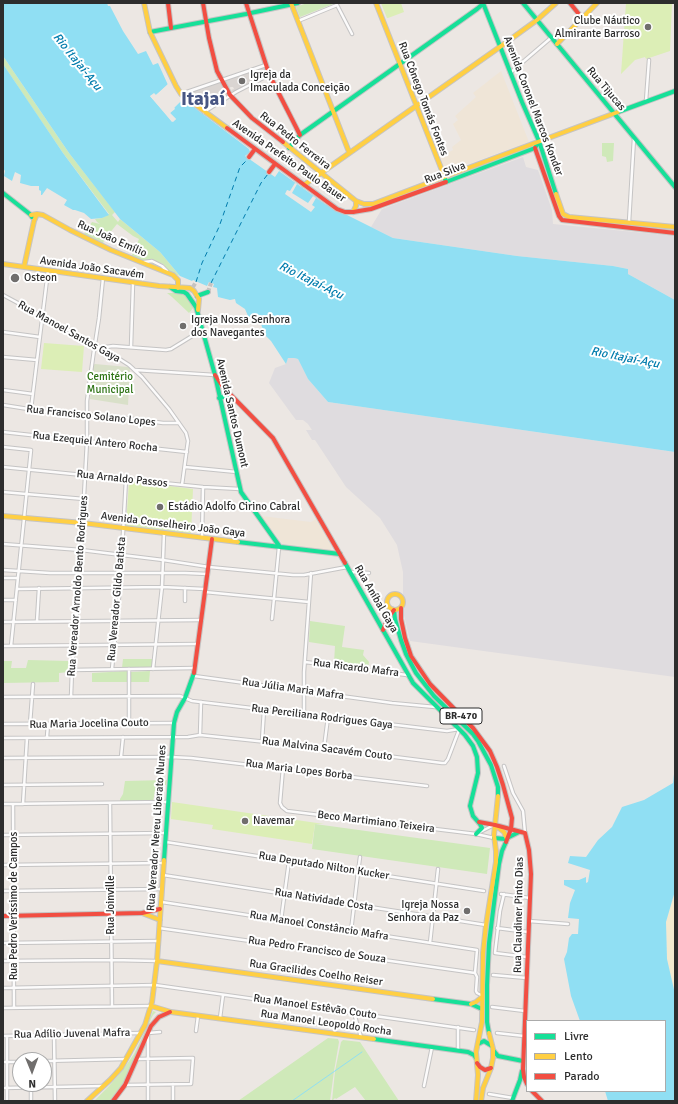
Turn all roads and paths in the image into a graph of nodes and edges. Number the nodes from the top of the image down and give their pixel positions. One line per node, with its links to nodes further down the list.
1 (144, 3): 20 (main road, Avenida Prefeito Paulo Bauer)
2 (168, 3): 19 (main road)
3 (203, 3): 17 (main road, Rua Pedro Ferreira)
4 (246, 3): 14 (main road)
5 (298, 3): 12 (main road)
6 (376, 3): 26 (main road, Rua Cônego Tomás Fontes)
7 (483, 3): 24 (main road, Avenida Coronel Marcos Konder); 26 (main road)
8 (523, 3): 16 (main road, Rua Tijucas)
9 (556, 3): 16 (main road)
10 (570, 3): 15 (main road)
11 (597, 3): 15 (main road)
12 (291, 4): 14 (main road); 18 (main road)
13 (337, 4): 18 (street); 21 (street)
14 (250, 13): 17 (main road); 27 (main road)
15 (582, 18): 23 (main road)
16 (537, 20): 22 (main road, Rua Tijucas); 24 (main road)
17 (206, 21): 19 (main road); 30 (main road, Rua Pedro Ferreira)
18 (298, 21): 36 (main road)
19 (171, 28): 20 (main road)
20 (150, 32): 32 (main road, Avenida Prefeito Paulo Bauer)
21 (352, 34)
22 (552, 37): 23 (main road, Rua Tijucas); 28 (street)
23 (557, 44): 38 (main road, Rua Tijucas)
24 (500, 47): 28 (main road, Avenida Coronel Marcos Konder); 35 (main road)
25 (649, 60): 34 (street)
26 (400, 64): 35 (main road, Rua Cônego Tomás Fontes); 36 (main road)
27 (266, 65): 29 (main road); 30 (street)
28 (510, 73): 41 (main road, Avenida Coronel Marcos Konder)
29 (269, 74): 33 (street); 39 (main road)
30 (222, 80): 32 (street); 33 (main road, Rua Pedro Ferreira)
31 (675, 91): 34 (main road, Rua Silva)
32 (181, 94): 37 (main road, Avenida Prefeito Paulo Bauer)
33 (230, 95): 37 (street); 42 (main road, Rua Pedro Ferreira)
34 (646, 102): 38 (main road, Rua Silva)
35 (416, 106): 45 (main road); 50 (main road, Rua Cônego Tomás Fontes)
36 (333, 111): 39 (main road); 45 (main road)
37 (203, 112): 44 (main road, Avenida Prefeito Paulo Bauer)
38 (614, 113): 40 (main road, Rua Tijucas); 41 (main road, Rua Silva)
39 (300, 134): 42 (main road)
40 (634, 137): 53 (main road, Rua Tijucas); 61 (street)
41 (539, 141): 43 (main road); 50 (main road, Rua Silva); 59 (main road, Avenida Coronel Marcos Konder)
42 (289, 148): 49 (main road, Rua Pedro Ferreira)
43 (535, 148): 51 (main road, Rua Silva); 59 (main road, Avenida Coronel Marcos Konder)
44 (255, 149): 46 (main road); 47 (main road, Avenida Prefeito Paulo Bauer)
45 (349, 152): 49 (main road)
46 (249, 157)
47 (275, 164): 48 (main road); 52 (main road, Avenida Prefeito Paulo Bauer)
48 (269, 172)
49 (320, 172): 52 (main road); 55 (main road, Rua Pedro Ferreira)
50 (444, 177): 51 (main road, Rua Cônego Tomás Fontes); 55 (main road, Rua Silva)
51 (446, 182): 56 (main road, Rua Silva)
52 (304, 184): 56 (main road, Avenida Prefeito Paulo Bauer)
53 (675, 187)
54 (3, 193): 58 (main road)
55 (356, 201): 56 (main road)
56 (352, 212)
57 (37, 214): 58 (main road); 60 (main road); 70 (main road, Rua João Emílio)
58 (31, 215): 60 (main road)
59 (563, 217): 61 (main road); 63 (main road)
60 (34, 221): 65 (main road)
61 (629, 222): 62 (main road)
62 (675, 227)
63 (675, 233)
64 (3, 264): 65 (main road, Avenida João Sacavém)
65 (24, 267): 66 (main road, Avenida João Sacavém)
66 (48, 271): 67 (main road, Avenida João Sacavém); 75 (street)
67 (103, 278): 68 (main road, Avenida João Sacavém); 79 (street)
68 (133, 282): 69 (main road, Avenida João Sacavém); 81 (street)
69 (170, 287): 70 (main road, Avenida João Sacavém); 74 (main road, Avenida Santos Dumont)
70 (178, 288): 73 (main road, Avenida João Sacavém)
71 (208, 292): 73 (main road)
72 (3, 295): 75 (street, Rua Manoel Santos Gaya)
73 (197, 296): 74 (main road)
74 (198, 312): 76 (main road, Avenida Santos Dumont)
75 (43, 316): 78 (street); 79 (street, Rua Manoel Santos Gaya)
76 (203, 330): 81 (street); 86 (main road, Avenida Santos Dumont)
77 (3, 332): 78 (street)
78 (40, 338): 84 (street)
79 (95, 344): 80 (street, Rua Manoel Santos Gaya)
80 (99, 347): 82 (street, Rua Manoel Santos Gaya); 93 (street, Rua Vereador Arnoldo Bento Rodrigues)
81 (131, 347): 82 (street)
82 (104, 350): 85 (street, Rua Manoel Santos Gaya)
83 (3, 356): 84 (street)
84 (37, 360): 88 (street)
85 (135, 370): 86 (street); 94 (street, Rua Manoel Santos Gaya)
86 (215, 375): 89 (main road, Rua Aníbal Gaya); 90 (main road, Avenida Santos Dumont)
87 (3, 390): 88 (street)
88 (33, 394): 92 (street)
89 (230, 395): 90 (main road); 122 (main road, Rua Aníbal Gaya)
90 (219, 398): 102 (main road, Avenida Santos Dumont)
91 (3, 405): 92 (street, Rua Francisco Solano Lopes)
92 (31, 409): 93 (street, Rua Francisco Solano Lopes)
93 (87, 415): 94 (street, Rua Francisco Solano Lopes); 96 (street, Rua Vereador Arnoldo Bento Rodrigues)
94 (180, 423): 98 (street, Rua Manoel Santos Gaya)
95 (3, 432): 96 (street, Rua Ezequiel Antero Rocha)
96 (87, 441): 98 (street, Rua Ezequiel Antero Rocha); 103 (street, Rua Vereador Arnoldo Bento Rodrigues)
97 (3, 446): 101 (street)
98 (187, 452): 100 (street, Rua Manoel Santos Gaya)
99 (3, 467): 101 (street, Rua Arnaldo Passos)
100 (185, 467): 102 (street); 105 (street, Rua Manoel Santos Gaya)
101 (29, 470): 103 (street, Rua Arnaldo Passos); 109 (street)
102 (236, 472): 107 (main road, Avenida Santos Dumont)
103 (86, 475): 104 (street, Rua Arnaldo Passos); 110 (street, Rua Vereador Arnoldo Bento Rodrigues)
104 (126, 479): 105 (street, Rua Arnaldo Passos); 114 (street, Rua Vereador Gildo Batista)
105 (182, 485): 106 (street, Rua Arnaldo Passos)
106 (203, 487): 107 (street, Rua Arnaldo Passos); 116 (street)
107 (240, 489): 120 (main road, Avenida Santos Dumont)
108 (3, 492): 109 (street)
109 (27, 494): 110 (street); 112 (street)
110 (84, 498): 113 (street, Rua Vereador Arnoldo Bento Rodrigues)
111 (3, 516): 112 (main road, Avenida Conselheiro João Gaya)
112 (24, 518): 113 (main road, Avenida Conselheiro João Gaya); 119 (street)
113 (83, 523): 114 (main road, Avenida Conselheiro João Gaya); 121 (street, Rua Vereador Arnoldo Bento Rodrigues)
114 (123, 528): 115 (main road, Avenida Conselheiro João Gaya); 123 (street, Rua Vereador Gildo Batista)
115 (164, 533): 116 (main road, Avenida Conselheiro João Gaya); 124 (street)
116 (202, 538): 117 (main road, Avenida Conselheiro João Gaya)
117 (212, 539): 120 (main road, Avenida Conselheiro João Gaya); 125 (main road, Rua Vereador Nereu Liberato Nunes)
118 (3, 544): 119 (street)
119 (21, 545): 121 (street); 128 (street)
120 (280, 547): 122 (main road, Avenida Conselheiro João Gaya); 133 (street)
121 (81, 550): 123 (street); 130 (street, Rua Vereador Arnoldo Bento Rodrigues)
122 (340, 554): 126 (main road, Rua Aníbal Gaya)
123 (122, 555): 124 (street); 131 (street, Rua Vereador Gildo Batista)
124 (163, 560): 125 (street); 132 (street)
125 (209, 567): 133 (street); 135 (main road, Rua Vereador Nereu Liberato Nunes)
126 (347, 567): 129 (main road, Rua Aníbal Gaya); 134 (street)
127 (3, 570): 128 (street)
128 (19, 571): 130 (street); 138 (street)
129 (350, 572): 136 (street); 161 (main road, Rua Aníbal Gaya)
130 (79, 573): 131 (street); 142 (street, Rua Vereador Arnoldo Bento Rodrigues)
131 (121, 573): 132 (street); 139 (street, Rua Vereador Gildo Batista)
132 (162, 573): 135 (street); 140 (street)
133 (276, 573): 134 (street); 146 (street)
134 (311, 573): 150 (street)
135 (208, 574): 145 (main road, Rua Vereador Nereu Liberato Nunes)
136 (369, 574)
137 (3, 578): 138 (street)
138 (18, 578): 144 (street)
139 (120, 587): 140 (street); 142 (street); 154 (street, Rua Vereador Gildo Batista)
140 (162, 587): 143 (street); 155 (street)
141 (39, 588): 142 (street); 144 (street); 158 (street)
142 (79, 588): 159 (street, Rua Vereador Arnoldo Bento Rodrigues)
143 (185, 588): 145 (street); 149 (street)
144 (17, 589): 148 (street)
145 (205, 590): 146 (street); 156 (main road, Rua Vereador Nereu Liberato Nunes)
146 (274, 599): 150 (street); 153 (street)
147 (3, 600): 148 (street)
148 (16, 600): 157 (street)
149 (185, 601)
150 (309, 602): 168 (street)
151 (400, 608): 152 (main road); 152 (main road); 219 (main road, BR-470)
152 (394, 610): 161 (main road); 218 (main road, BR-470)
153 (272, 619)
154 (117, 620): 155 (street); 159 (street); 163 (street, Rua Vereador Gildo Batista)
155 (158, 620): 156 (street); 164 (street)
156 (202, 620): 162 (main road, Rua Vereador Nereu Liberato Nunes)
157 (14, 621): 158 (street); 160 (street); 166 (street)
158 (37, 621): 159 (street)
159 (76, 621): 167 (street, Rua Vereador Arnoldo Bento Rodrigues)
160 (3, 622)
161 (383, 630): 174 (main road, Rua Aníbal Gaya)
162 (198, 644): 164 (street); 169 (main road, Rua Vereador Nereu Liberato Nunes)
163 (114, 645): 164 (street); 167 (street); 170 (street, Rua Vereador Gildo Batista)
164 (155, 645): 172 (street)
165 (3, 646): 166 (street)
166 (11, 646): 167 (street)
167 (73, 646): 173 (street, Rua Vereador Arnoldo Bento Rodrigues)
168 (305, 662): 174 (street, Rua Ricardo Mafra); 177 (street)
169 (195, 668): 172 (street); 175 (main road, Rua Vereador Nereu Liberato Nunes)
170 (112, 669): 171 (street); 173 (street)
171 (129, 669): 172 (street); 178 (street)
172 (152, 669)
173 (72, 670): 181 (street, Rua Vereador Arnoldo Bento Rodrigues)
174 (408, 675): 184 (main road, Rua Aníbal Gaya)
175 (194, 676): 177 (street, Rua Júlia Maria Mafra); 182 (main road, Rua Vereador Nereu Liberato Nunes)
176 (33, 684): 180 (street)
177 (305, 690): 184 (street, Rua Júlia Maria Mafra); 186 (street)
178 (129, 696): 181 (street, Rua Perciliana Rodrigues Gaya); 182 (street, Rua Perciliana Rodrigues Gaya); 188 (street)
179 (3, 697): 180 (street, Rua Perciliana Rodrigues Gaya)
180 (32, 697): 181 (street, Rua Perciliana Rodrigues Gaya); 191 (street)
181 (71, 697)
182 (185, 698): 183 (street, Rua Perciliana Rodrigues Gaya); 189 (main road, Rua Vereador Nereu Liberato Nunes)
183 (201, 702): 185 (street, Rua Perciliana Rodrigues Gaya); 194 (street)
184 (437, 707): 193 (main road, Rua Aníbal Gaya)
185 (264, 710): 186 (street, Rua Perciliana Rodrigues Gaya); 200 (street)
186 (304, 714): 187 (street, Rua Perciliana Rodrigues Gaya)
187 (328, 717): 193 (street, Rua Perciliana Rodrigues Gaya); 201 (street)
188 (129, 723): 189 (street, Rua Maria Jocelina Couto); 192 (street, Rua Maria Jocelina Couto)
189 (174, 723): 196 (main road, Rua Vereador Nereu Liberato Nunes)
190 (3, 724): 191 (street, Rua Maria Jocelina Couto)
191 (30, 724): 192 (street, Rua Maria Jocelina Couto)
192 (48, 724): 199 (street)
193 (459, 729): 201 (street, Rua Malvina Sacavém Couto); 217 (main road, Rua Aníbal Gaya)
194 (200, 735): 196 (street, Rua Malvina Sacavém Couto); 200 (street, Rua Malvina Sacavém Couto)
195 (123, 737): 196 (street, Rua Malvina Sacavém Couto); 199 (street, Rua Malvina Sacavém Couto); 202 (street)
196 (173, 737): 203 (main road, Rua Vereador Nereu Liberato Nunes)
197 (3, 738): 198 (street, Rua Malvina Sacavém Couto)
198 (27, 738): 199 (street, Rua Malvina Sacavém Couto); 205 (street)
199 (47, 738)
200 (262, 741): 201 (street, Rua Malvina Sacavém Couto)
201 (324, 748)
202 (121, 757): 203 (street, Rua Maria Lopes Borba); 205 (street, Rua Maria Lopes Borba)
203 (171, 757): 207 (street, Rua Maria Lopes Borba); 212 (main road, Rua Vereador Nereu Liberato Nunes)
204 (3, 758): 205 (street, Rua Maria Lopes Borba)
205 (26, 758): 210 (street)
206 (504, 766): 222 (street, Rua Claudiner Pinto Dias)
207 (283, 768): 211 (street, Rua Maria Lopes Borba); 224 (street, Beco Martimiano Teixeira)
208 (102, 784): 210 (street)
209 (3, 785): 210 (street)
210 (24, 785): 216 (street)
211 (427, 786)
212 (168, 802): 213 (street); 221 (main road, Rua Vereador Nereu Liberato Nunes)
213 (110, 803): 216 (street); 223 (street, Rua Joinville)
214 (3, 804): 215 (street)
215 (13, 804): 216 (street); 226 (street, Rua Pedro Veríssimo de Campos)
216 (23, 804)
217 (478, 822): 218 (main road); 224 (main road)
218 (495, 825): 219 (main road); 224 (street); 227 (main road, BR-470); 228 (main road)
219 (511, 829): 220 (main road); 228 (main road, BR-470)
220 (519, 832): 222 (main road); 228 (main road)
221 (166, 833): 223 (street); 229 (main road, Rua Vereador Nereu Liberato Nunes)
222 (525, 833): 246 (main road, Rua Claudiner Pinto Dias)
223 (110, 834): 226 (street); 233 (street, Rua Joinville)
224 (476, 834): 227 (street, Beco Martimiano Teixeira)
225 (3, 835): 226 (street)
226 (13, 835): 235 (street, Rua Pedro Veríssimo de Campos)
227 (494, 838): 228 (main road); 259 (main road, BR-470)
228 (507, 839): 293 (main road, BR-470)
229 (165, 842): 231 (street, Rua Deputado Nilton Kucker); 232 (main road, Rua Vereador Nereu Liberato Nunes)
230 (360, 858): 237 (street)
231 (289, 861): 237 (street, Rua Deputado Nilton Kucker); 245 (street)
232 (164, 863): 233 (street); 238 (main road, Rua Vereador Nereu Liberato Nunes)
233 (111, 864): 235 (street); 241 (street, Rua Joinville)
234 (3, 865): 235 (street)
235 (13, 865): 243 (street, Rua Pedro Veríssimo de Campos)
236 (438, 869): 239 (street)
237 (358, 872): 239 (street, Rua Deputado Nilton Kucker); 248 (street)
238 (163, 875): 240 (main road, Rua Vereador Nereu Liberato Nunes); 245 (street, Rua Natividade Costa)
239 (436, 884): 244 (street, Rua Deputado Nilton Kucker); 254 (street)
240 (162, 889): 241 (street); 247 (main road, Rua Vereador Nereu Liberato Nunes)
241 (111, 890): 243 (street); 251 (street, Rua Joinville)
242 (3, 891): 243 (street)
243 (14, 891): 252 (street, Rua Pedro Veríssimo de Campos)
244 (484, 891)
245 (284, 894): 248 (street, Rua Natividade Costa); 256 (street)
246 (530, 898): 257 (main road, Rua Claudiner Pinto Dias); 261 (street)
247 (161, 902): 249 (main road, Rua Vereador Nereu Liberato Nunes); 256 (street, Rua Manoel Constâncio Mafra)
248 (354, 905): 254 (street, Rua Natividade Costa); 262 (street)
249 (160, 909): 250 (main road); 255 (main road, Rua Vereador Nereu Liberato Nunes)
250 (142, 913): 251 (main road); 255 (main road)
251 (111, 914): 252 (main road); 265 (street, Rua Joinville)
252 (14, 915): 253 (main road); 267 (street, Rua Pedro Veríssimo de Campos)
253 (3, 916)
254 (432, 917): 259 (street, Rua Natividade Costa); 268 (street)
255 (160, 920): 260 (main road, Rua Vereador Nereu Liberato Nunes)
256 (281, 920): 262 (street, Rua Manoel Constâncio Mafra)
257 (529, 921): 258 (street); 263 (main road, Rua Claudiner Pinto Dias)
258 (568, 924)
259 (486, 925): 282 (main road, BR-470)
260 (159, 928): 264 (main road, Rua Vereador Nereu Liberato Nunes); 274 (street, Rua Pedro Francisco de Souza)
261 (497, 928): 263 (street); 269 (street)
262 (351, 931): 268 (street, Rua Manoel Constâncio Mafra)
263 (529, 932): 269 (main road, Rua Claudiner Pinto Dias)
264 (159, 941): 265 (street); 273 (main road, Rua Vereador Nereu Liberato Nunes)
265 (111, 942): 267 (street); 270 (street, Rua Joinville)
266 (3, 943): 267 (street)
267 (14, 943): 272 (street, Rua Pedro Veríssimo de Campos)
268 (430, 943): 274 (street, Rua Manoel Constâncio Mafra)
269 (528, 957): 276 (main road, Rua Claudiner Pinto Dias)
270 (112, 960): 272 (street); 273 (street); 278 (street, Rua Joinville)
271 (3, 961): 272 (street)
272 (14, 961): 279 (street, Rua Pedro Veríssimo de Campos)
273 (157, 961): 277 (main road, Rua Vereador Nereu Liberato Nunes); 283 (main road, Rua Gracilides Coelho Reiser)
274 (476, 973): 282 (street)
275 (493, 975): 276 (street)
276 (527, 978): 290 (main road, Rua Claudiner Pinto Dias)
277 (155, 985): 278 (street, Rua Manoel Estêvão Couto); 281 (street, Rua Manoel Estêvão Couto); 285 (main road, Rua Vereador Nereu Liberato Nunes)
278 (112, 986): 279 (street, Rua Manoel Estêvão Couto); 284 (street, Rua Joinville)
279 (14, 987): 280 (street, Rua Manoel Estêvão Couto); 288 (street, Rua Pedro Veríssimo de Campos)
280 (3, 988)
281 (223, 995): 292 (street, Rua Manoel Estêvão Couto); 295 (street)
282 (482, 996): 283 (main road); 289 (main road, BR-470)
283 (471, 1004): 289 (main road, Rua Gracilides Coelho Reiser)
284 (112, 1006): 285 (street); 288 (street)
285 (151, 1006): 291 (main road, Rua Manoel Leopoldo Rocha); 301 (main road, Rua Vereador Nereu Liberato Nunes)
286 (492, 1007): 290 (street)
287 (3, 1008): 288 (street)
288 (14, 1008)
289 (482, 1009): 293 (main road, Rua Gracilides Coelho Reiser); 307 (main road, BR-470)
290 (525, 1011): 305 (main road, Rua Claudiner Pinto Dias)
291 (171, 1012): 294 (main road, Rua Manoel Leopoldo Rocha); 299 (main road)
292 (354, 1013): 296 (street, Rua Manoel Estêvão Couto); 306 (street)
293 (487, 1013): 309 (main road, BR-470)
294 (198, 1015): 295 (main road, Rua Manoel Leopoldo Rocha); 298 (street)
295 (220, 1018): 306 (main road, Rua Manoel Leopoldo Rocha)
296 (458, 1027): 297 (street, Rua Manoel Estêvão Couto); 310 (street)
297 (474, 1030)
298 (196, 1031)
299 (148, 1032): 300 (street); 314 (main road); 315 (street)
300 (160, 1032)
301 (141, 1033): 303 (street, Rua Adílio Juvenal Mafra); 313 (main road, Rua Vereador Nereu Liberato Nunes)
302 (497, 1033): 305 (street)
303 (54, 1035): 304 (street, Rua Adílio Juvenal Mafra); 316 (street)
304 (5, 1036): 318 (street)
305 (524, 1036): 320 (main road, Rua Claudiner Pinto Dias)
306 (361, 1037): 308 (main road, Rua Manoel Leopoldo Rocha)
307 (478, 1044): 309 (main road); 311 (main road, BR-470)
308 (432, 1047): 310 (main road, Rua Manoel Leopoldo Rocha); 328 (street)
309 (492, 1048): 312 (main road); 322 (main road, BR-470)
310 (458, 1050): 311 (main road, Rua Manoel Leopoldo Rocha)
311 (476, 1058): 321 (main road, BR-470)
312 (504, 1058): 320 (main road); 322 (main road)
313 (127, 1059): 316 (street); 327 (main road, Rua Vereador Nereu Liberato Nunes)
314 (137, 1059): 315 (street); 326 (main road)
315 (148, 1059): 324 (street); 325 (street)
316 (54, 1061): 329 (street)
317 (3, 1062): 318 (street)
318 (7, 1062): 319 (street); 331 (street)
319 (12, 1062)
320 (524, 1063): 323 (main road, Rua Claudiner Pinto Dias)
321 (477, 1064): 322 (main road); 342 (main road, BR-470)
322 (492, 1066): 343 (main road, BR-470)
323 (524, 1081): 335 (main road)
324 (148, 1084): 325 (street); 326 (street); 340 (street)
325 (172, 1084): 341 (street)
326 (125, 1085): 339 (main road)
327 (104, 1086): 329 (street); 338 (main road, Rua Vereador Nereu Liberato Nunes)
328 (424, 1086)
329 (55, 1087): 337 (street)
330 (3, 1088): 331 (street)
331 (7, 1088): 332 (street); 336 (street)
332 (12, 1088)
333 (533, 1092): 344 (main road)
334 (489, 1094): 335 (street)
335 (512, 1099)
336 (8, 1101)
337 (55, 1101)
338 (87, 1101)
339 (113, 1101)
340 (148, 1101)
341 (173, 1101)
342 (476, 1101)
343 (481, 1101)
344 (542, 1101)

